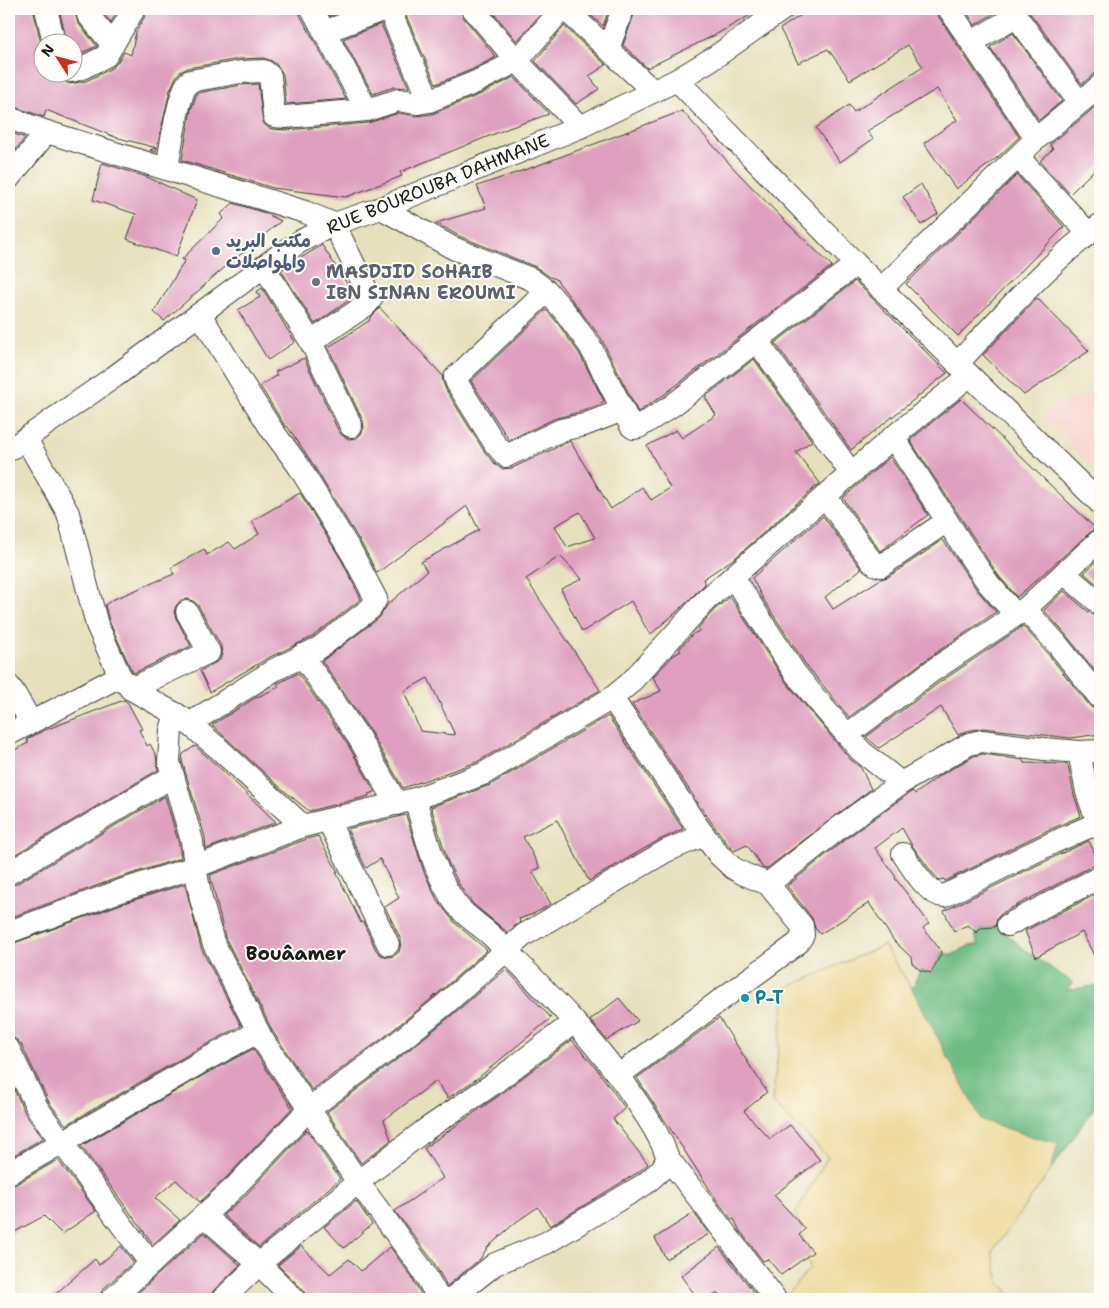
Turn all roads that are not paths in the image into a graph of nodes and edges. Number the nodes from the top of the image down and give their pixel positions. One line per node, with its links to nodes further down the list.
1 (46, 9): 13 (street)
2 (87, 9): 16 (street)
3 (134, 9): 16 (street)
4 (312, 9): 14 (street)
5 (385, 9): 14 (street)
6 (389, 9): 23 (street)
7 (473, 9): 18 (street)
8 (563, 9): 17 (street); 18 (street)
9 (624, 9): 17 (street)
10 (949, 9): 15 (street)
11 (778, 10): 20 (street, RUE BOUROUBA DAHMANE)
12 (1014, 12): 15 (street); 22 (street)
13 (52, 32)
14 (324, 32): 24 (street)
15 (972, 42): 28 (street)
16 (112, 45): 19 (street)
17 (608, 49): 21 (street)
18 (517, 61): 23 (street); 26 (street)
19 (82, 68)
20 (677, 80): 21 (street, RUE BOUROUBA DAHMANE); 35 (street)
21 (653, 91): 26 (street, RUE BOUROUBA DAHMANE)
22 (1093, 95): 28 (street)
23 (429, 101): 24 (street)
24 (366, 110): 30 (street)
25 (9, 118): 27 (street)
26 (580, 127): 32 (street, RUE BOUROUBA DAHMANE)
27 (47, 132): 30 (street); 31 (street)
28 (1036, 139): 29 (street)
29 (1018, 157): 34 (street); 37 (street)
30 (167, 168): 33 (street)
31 (9, 178)
32 (381, 208): 33 (street, RUE BOUROUBA DAHMANE); 38 (street)
33 (334, 224): 36 (street, RUE BOUROUBA DAHMANE); 41 (street)
34 (1094, 229): 42 (street)
35 (856, 264): 37 (street); 40 (street)
36 (264, 267): 39 (street, RUE BOUROUBA DAHMANE); 41 (street)
37 (882, 289): 42 (street)
38 (547, 290): 43 (street); 43 (street)
39 (200, 314): 46 (street, RUE BOUROUBA DAHMANE); 57 (street)
40 (757, 341): 43 (street); 47 (street)
41 (311, 342): 44 (street)
42 (963, 370): 45 (street); 49 (street)
43 (623, 410)
44 (351, 426)
45 (893, 437): 47 (street); 50 (street)
46 (18, 444): 58 (street)
47 (851, 473): 48 (street)
48 (825, 496): 50 (street); 53 (street)
49 (1100, 502)
50 (947, 521): 56 (street)
51 (1100, 540): 52 (street)
52 (1064, 573): 54 (street); 56 (street)
53 (733, 577): 60 (street); 65 (street)
54 (1100, 604)
55 (187, 612): 58 (street)
56 (1021, 612): 61 (street); 65 (street)
57 (302, 655): 62 (street); 69 (street)
58 (125, 683): 62 (street); 63 (street)
59 (9, 686): 63 (street)
60 (612, 698): 69 (street); 73 (street)
61 (1100, 698)
62 (183, 719): 67 (street); 71 (street)
63 (31, 722): 64 (street)
64 (9, 734)
65 (847, 735): 68 (street)
66 (1089, 751): 68 (street); 72 (street)
67 (173, 776): 75 (street); 76 (street)
68 (901, 783): 78 (street)
69 (406, 801): 70 (street); 82 (street)
70 (328, 820): 71 (street); 81 (street)
71 (303, 826): 75 (street)
72 (1099, 826): 74 (street)
73 (704, 835): 78 (street); 82 (street)
74 (903, 854)
75 (195, 867): 80 (street); 84 (street)
76 (9, 873)
77 (1100, 877): 79 (street)
78 (768, 884): 86 (street)
79 (1008, 924)
80 (9, 932)
81 (388, 944)
82 (506, 951): 83 (street); 87 (street)
83 (574, 1022): 86 (street); 91 (street)
84 (258, 1032): 87 (street); 88 (street)
85 (9, 1050): 88 (street)
86 (619, 1075): 89 (street)
87 (308, 1110): 91 (street); 92 (street)
88 (62, 1142): 90 (street); 93 (street)
89 (668, 1158): 95 (street); 100 (street)
90 (9, 1173)
91 (358, 1182): 94 (street); 99 (street)
92 (204, 1216): 93 (street); 94 (street)
93 (152, 1264): 96 (street)
94 (258, 1264): 97 (street); 98 (street)
95 (774, 1297)
96 (112, 1299)
97 (222, 1299)
98 (294, 1299)
99 (439, 1299)
100 (451, 1299)

